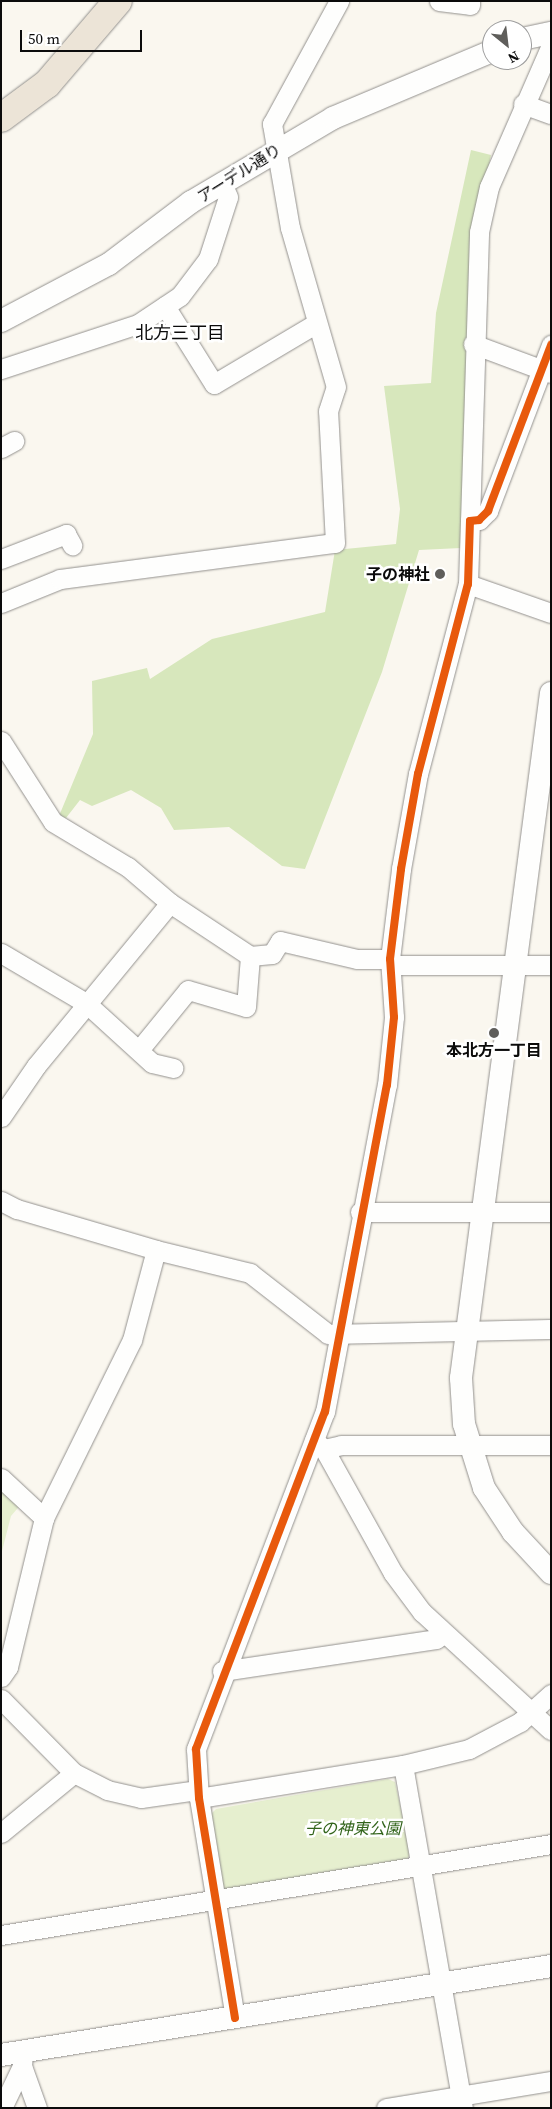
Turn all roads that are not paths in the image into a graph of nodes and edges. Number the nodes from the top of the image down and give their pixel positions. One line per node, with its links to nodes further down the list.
1 (118, 1): 11 (main road)
2 (339, 1): 12 (street)
3 (439, 1): 4 (street)
4 (470, 1)
5 (551, 33): 6 (street)
6 (532, 37)
7 (551, 45): 9 (street)
8 (482, 55): 12 (street, アーデル通り)
9 (523, 104): 10 (street); 17 (street)
10 (551, 114)
11 (1, 118)
12 (274, 152): 13 (street, アーデル通り); 16 (street)
13 (222, 183): 14 (street); 15 (street, アーデル通り)
14 (165, 306): 16 (street); 19 (street)
15 (1, 321)
16 (315, 324): 25 (street)
17 (473, 344): 20 (street); 21 (street)
18 (551, 345): 20 (street)
19 (1, 369)
20 (546, 371): 21 (street)
21 (470, 521): 24 (street)
22 (72, 545): 23 (street)
23 (1, 560)
24 (468, 584): 26 (street); 32 (street)
25 (1, 603)
26 (551, 613)
27 (551, 693): 34 (street)
28 (1, 741): 29 (street)
29 (170, 903): 31 (street); 35 (street)
30 (1, 953): 35 (street)
31 (250, 956): 32 (street); 36 (street)
32 (390, 962): 34 (street); 40 (street)
33 (551, 965): 34 (street)
34 (515, 966): 42 (street)
35 (86, 1003): 36 (street); 38 (street)
36 (139, 1050): 37 (street)
37 (173, 1068)
38 (1, 1117)
39 (1, 1200): 43 (street)
40 (360, 1212): 42 (street); 46 (street)
41 (551, 1212): 42 (street)
42 (481, 1213): 45 (street)
43 (156, 1250): 46 (street); 51 (street)
44 (551, 1329): 45 (street)
45 (466, 1330): 46 (street); 49 (street)
46 (340, 1332): 47 (street)
47 (319, 1444): 49 (street); 53 (street); 55 (street)
48 (551, 1445): 49 (street)
49 (468, 1446): 52 (street)
50 (1, 1478): 51 (street)
51 (44, 1518): 54 (street)
52 (551, 1573)
53 (443, 1634): 55 (street); 59 (street)
54 (7, 1648): 56 (street)
55 (222, 1671): 63 (street)
56 (1, 1677)
57 (551, 1694): 59 (street)
58 (1, 1699): 62 (street)
59 (532, 1713): 60 (street); 61 (street)
60 (551, 1730)
61 (403, 1765): 63 (street); 66 (street)
62 (74, 1773): 63 (street); 64 (street)
63 (199, 1794): 67 (street)
64 (1, 1833)
65 (551, 1844): 66 (street)
66 (420, 1865): 67 (street); 70 (street)
67 (216, 1900): 68 (street); 71 (street)
68 (1, 1934)
69 (551, 1966): 70 (street)
70 (442, 1984): 71 (street); 74 (street)
71 (236, 2018): 72 (street)
72 (15, 2058): 75 (street); 76 (street)
73 (551, 2081): 74 (street)
74 (462, 2101): 77 (street)
75 (2, 2108)
76 (38, 2108)
77 (386, 2108)

